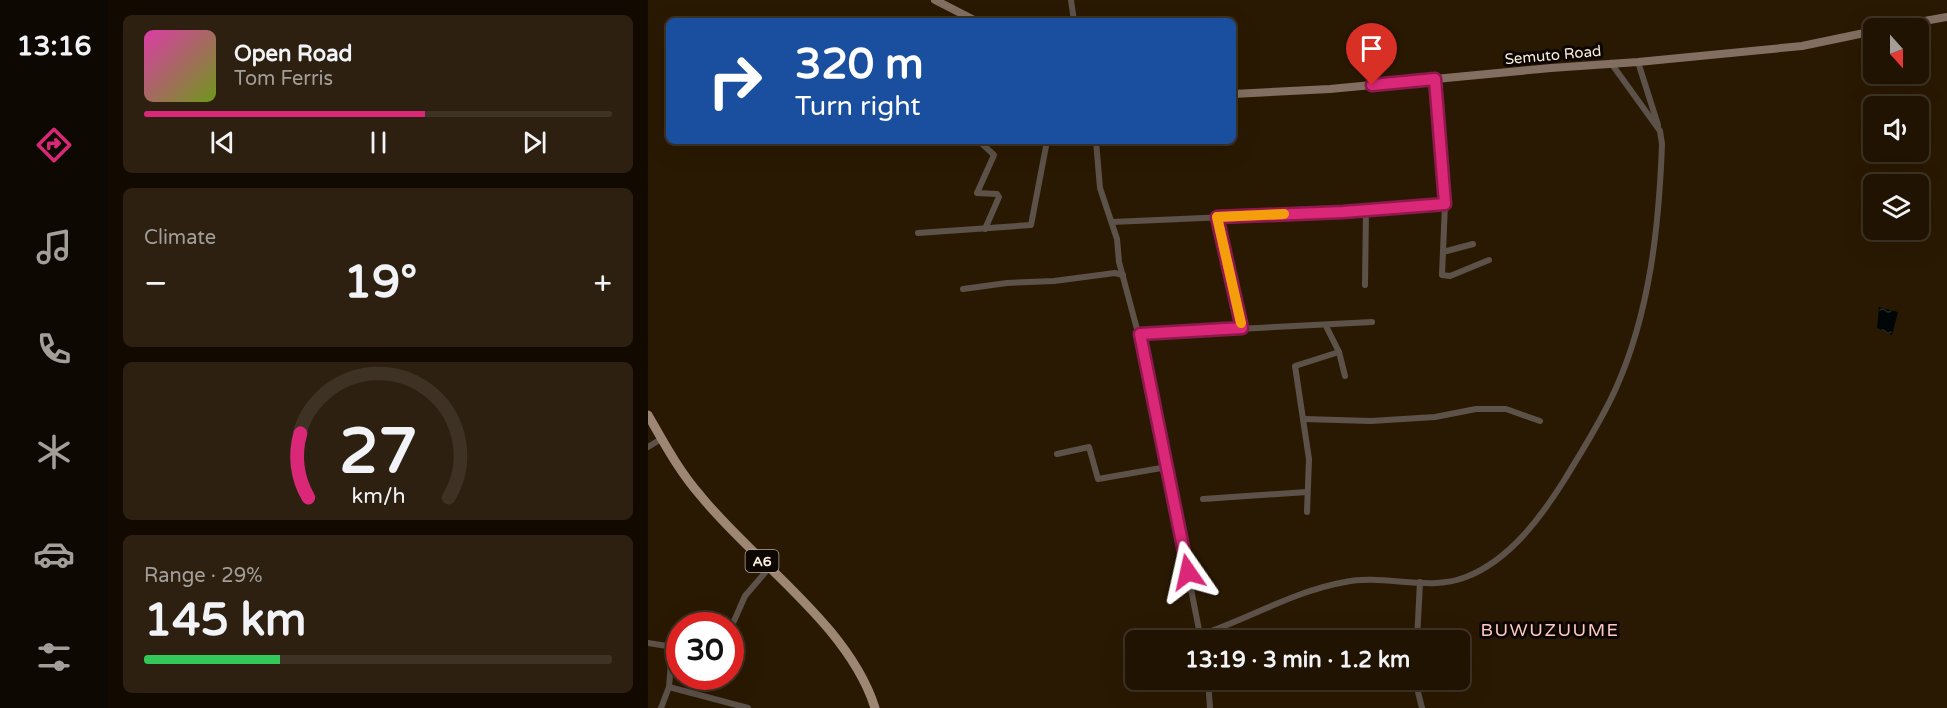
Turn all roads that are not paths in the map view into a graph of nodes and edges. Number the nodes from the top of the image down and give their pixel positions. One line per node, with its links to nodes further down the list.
1 (935, 0): 4 (main road)
2 (1071, 0): 5 (street)
3 (1947, 17): 6 (main road)
4 (970, 18)
5 (1074, 18)
6 (1929, 20)
7 (1863, 33): 9 (main road, Semuto Road)
8 (1611, 63): 9 (main road, Semuto Road); 10 (main road, Semuto Road); 12 (street)
9 (1638, 63): 12 (street)
10 (1435, 79): 11 (main road, Semuto Road); 16 (street)
11 (1236, 94)
12 (1660, 131): 45 (street)
13 (982, 144): 20 (street)
14 (1047, 144): 20 (street)
15 (1096, 144): 19 (street)
16 (1445, 204): 17 (street); 23 (street)
17 (1366, 210): 18 (street); 26 (street)
18 (1217, 217): 19 (street); 30 (street)
19 (1112, 222): 25 (street)
20 (985, 229): 21 (street)
21 (918, 233)
22 (1473, 244): 23 (street)
23 (1443, 252): 24 (street)
24 (1489, 260)
25 (1123, 276): 27 (street); 31 (street)
26 (1365, 285)
27 (963, 289)
28 (1372, 322): 29 (street)
29 (1326, 326): 30 (street); 32 (street)
30 (1242, 328): 31 (street)
31 (1140, 334): 40 (street)
32 (1339, 352): 33 (street); 35 (street)
33 (1345, 376)
34 (648, 415): 37 (main road, A6)
35 (1304, 419): 36 (street); 41 (street)
36 (1540, 421)
37 (661, 439): 38 (street); 44 (main road, A6)
38 (648, 447)
39 (1057, 453): 40 (street)
40 (1167, 467): 47 (street)
41 (1307, 492): 42 (street); 43 (street)
42 (1203, 499)
43 (1307, 512)
44 (769, 568): 46 (street); 59 (main road, A6)
45 (1420, 582): 48 (street); 49 (street)
46 (738, 612)
47 (1198, 630)
48 (1220, 630)
49 (1418, 630)
50 (648, 643): 51 (street)
51 (666, 646)
52 (668, 690): 57 (street)
53 (680, 690): 56 (street)
54 (1209, 690): 60 (street)
55 (1418, 690): 61 (street)
56 (738, 706): 58 (street)
57 (661, 708)
58 (748, 708)
59 (875, 708)
60 (1210, 708)
61 (1422, 708)

